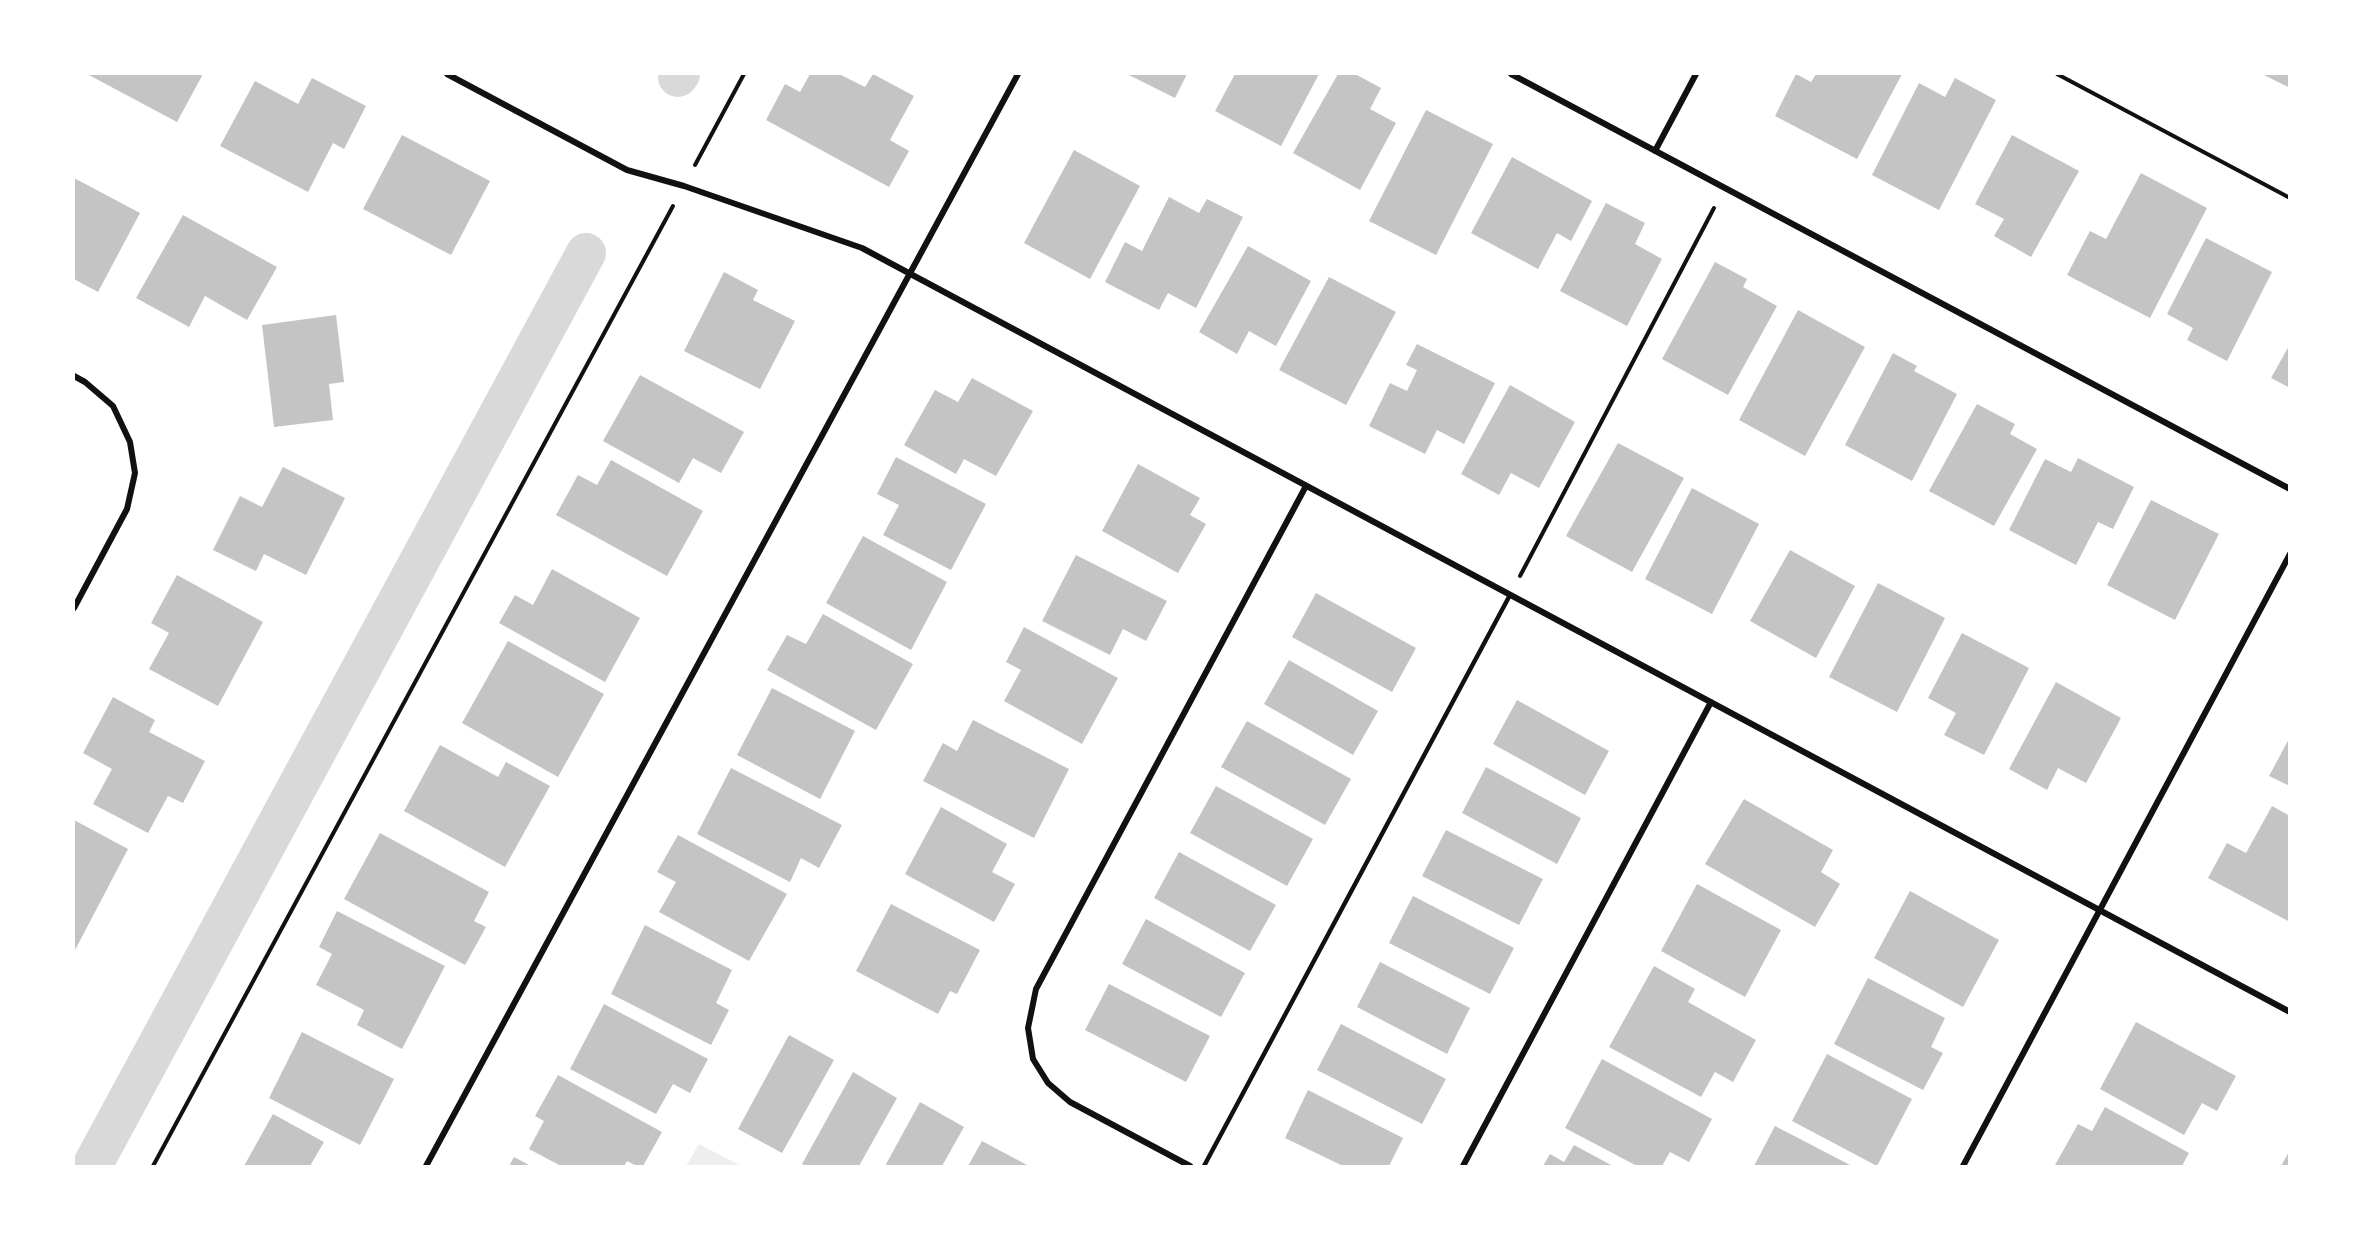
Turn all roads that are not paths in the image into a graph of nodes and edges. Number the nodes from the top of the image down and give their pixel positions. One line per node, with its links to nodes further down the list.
1 (447, 74): 6 (street)
2 (1018, 74): 6 (street)
3 (1511, 74): 5 (street)
4 (1696, 74): 5 (street)
5 (1655, 151): 9 (street)
6 (909, 274): 8 (street); 16 (street)
7 (74, 376): 12 (street)
8 (1306, 486): 11 (street); 17 (street)
9 (2289, 489)
10 (2289, 554): 14 (street)
11 (1510, 595): 13 (street); 18 (lane)
12 (74, 608)
13 (1711, 702): 14 (street); 19 (street)
14 (2099, 910): 15 (street); 20 (street)
15 (2289, 1012)
16 (426, 1167)
17 (1190, 1167)
18 (1204, 1167)
19 (1463, 1167)
20 (1963, 1167)

